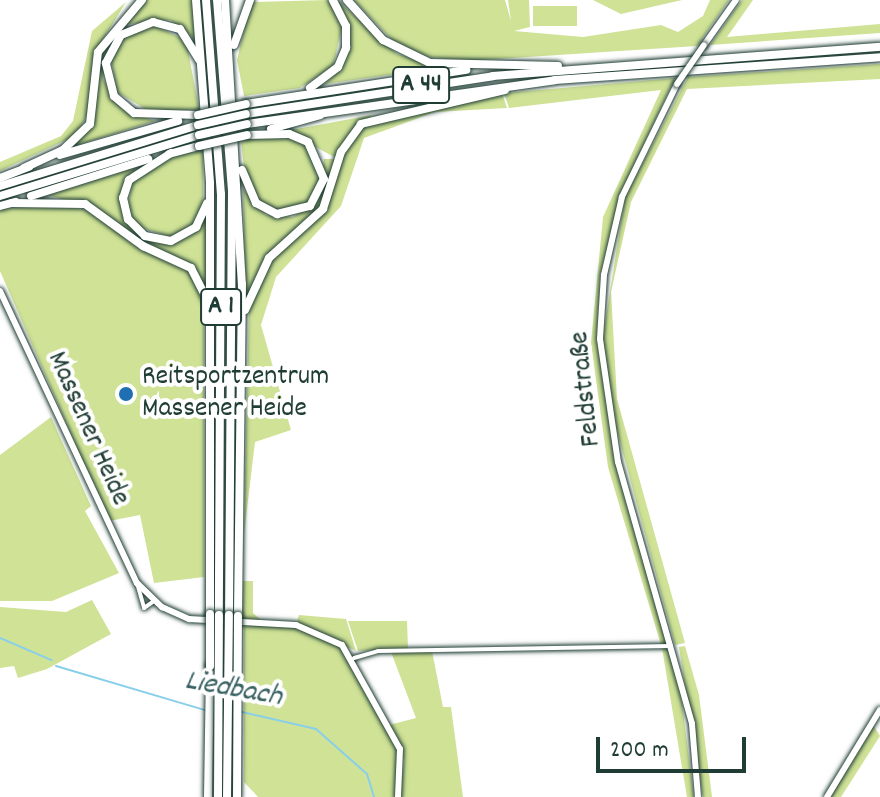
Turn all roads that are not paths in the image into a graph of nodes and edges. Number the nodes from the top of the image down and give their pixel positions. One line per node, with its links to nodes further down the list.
1 (142, 0): 24 (highway)
2 (196, 0): 17 (highway)
3 (206, 0): 36 (highway, A 1)
4 (217, 0): 36 (highway, A 1)
5 (225, 0): 12 (highway)
6 (250, 0): 12 (highway)
7 (333, 0): 16 (highway)
8 (347, 0): 13 (highway)
9 (736, 0): 37 (main road, Feldstraße, bridge)
10 (880, 47): 14 (highway, A 44)
11 (880, 57): 15 (highway, A 44)
12 (233, 61): 22 (highway)
13 (511, 66): 14 (highway); 16 (highway)
14 (597, 67): 19 (highway, A 44)
15 (555, 80): 18 (highway, A 44); 32 (highway)
16 (287, 95): 19 (highway)
17 (205, 99): 20 (highway); 26 (highway)
18 (352, 105): 19 (highway, A 44); 21 (highway)
19 (246, 114): 20 (highway, A 44, bridge); 28 (highway, A 44, bridge)
20 (198, 120): 24 (highway); 27 (highway, A 44)
21 (247, 135): 22 (highway); 23 (highway, bridge)
22 (238, 146): 32 (highway)
23 (171, 153): 26 (highway); 29 (highway)
24 (24, 168): 25 (highway)
25 (0, 178)
26 (210, 183): 33 (highway)
27 (0, 186)
28 (0, 196)
29 (12, 203): 30 (highway); 33 (highway)
30 (0, 206)
31 (0, 291): 34 (main road, Massener Heide)
32 (242, 330): 36 (highway)
33 (211, 331): 36 (highway)
34 (137, 583): 35 (main road, Massener Heide); 35 (street, Massener Heide)
35 (154, 601): 38 (main road, Massener Heide)
36 (224, 615): 40 (highway, bridge); 41 (highway, A 1, bridge); 42 (highway, A 1, bridge); 43 (highway, bridge)
37 (673, 646): 38 (street); 45 (main road, Feldstraße)
38 (354, 658): 44 (main road, Massener Heide)
39 (880, 710): 46 (main road)
40 (208, 797)
41 (218, 797)
42 (227, 797)
43 (237, 797)
44 (398, 797)
45 (698, 797)
46 (827, 797)

